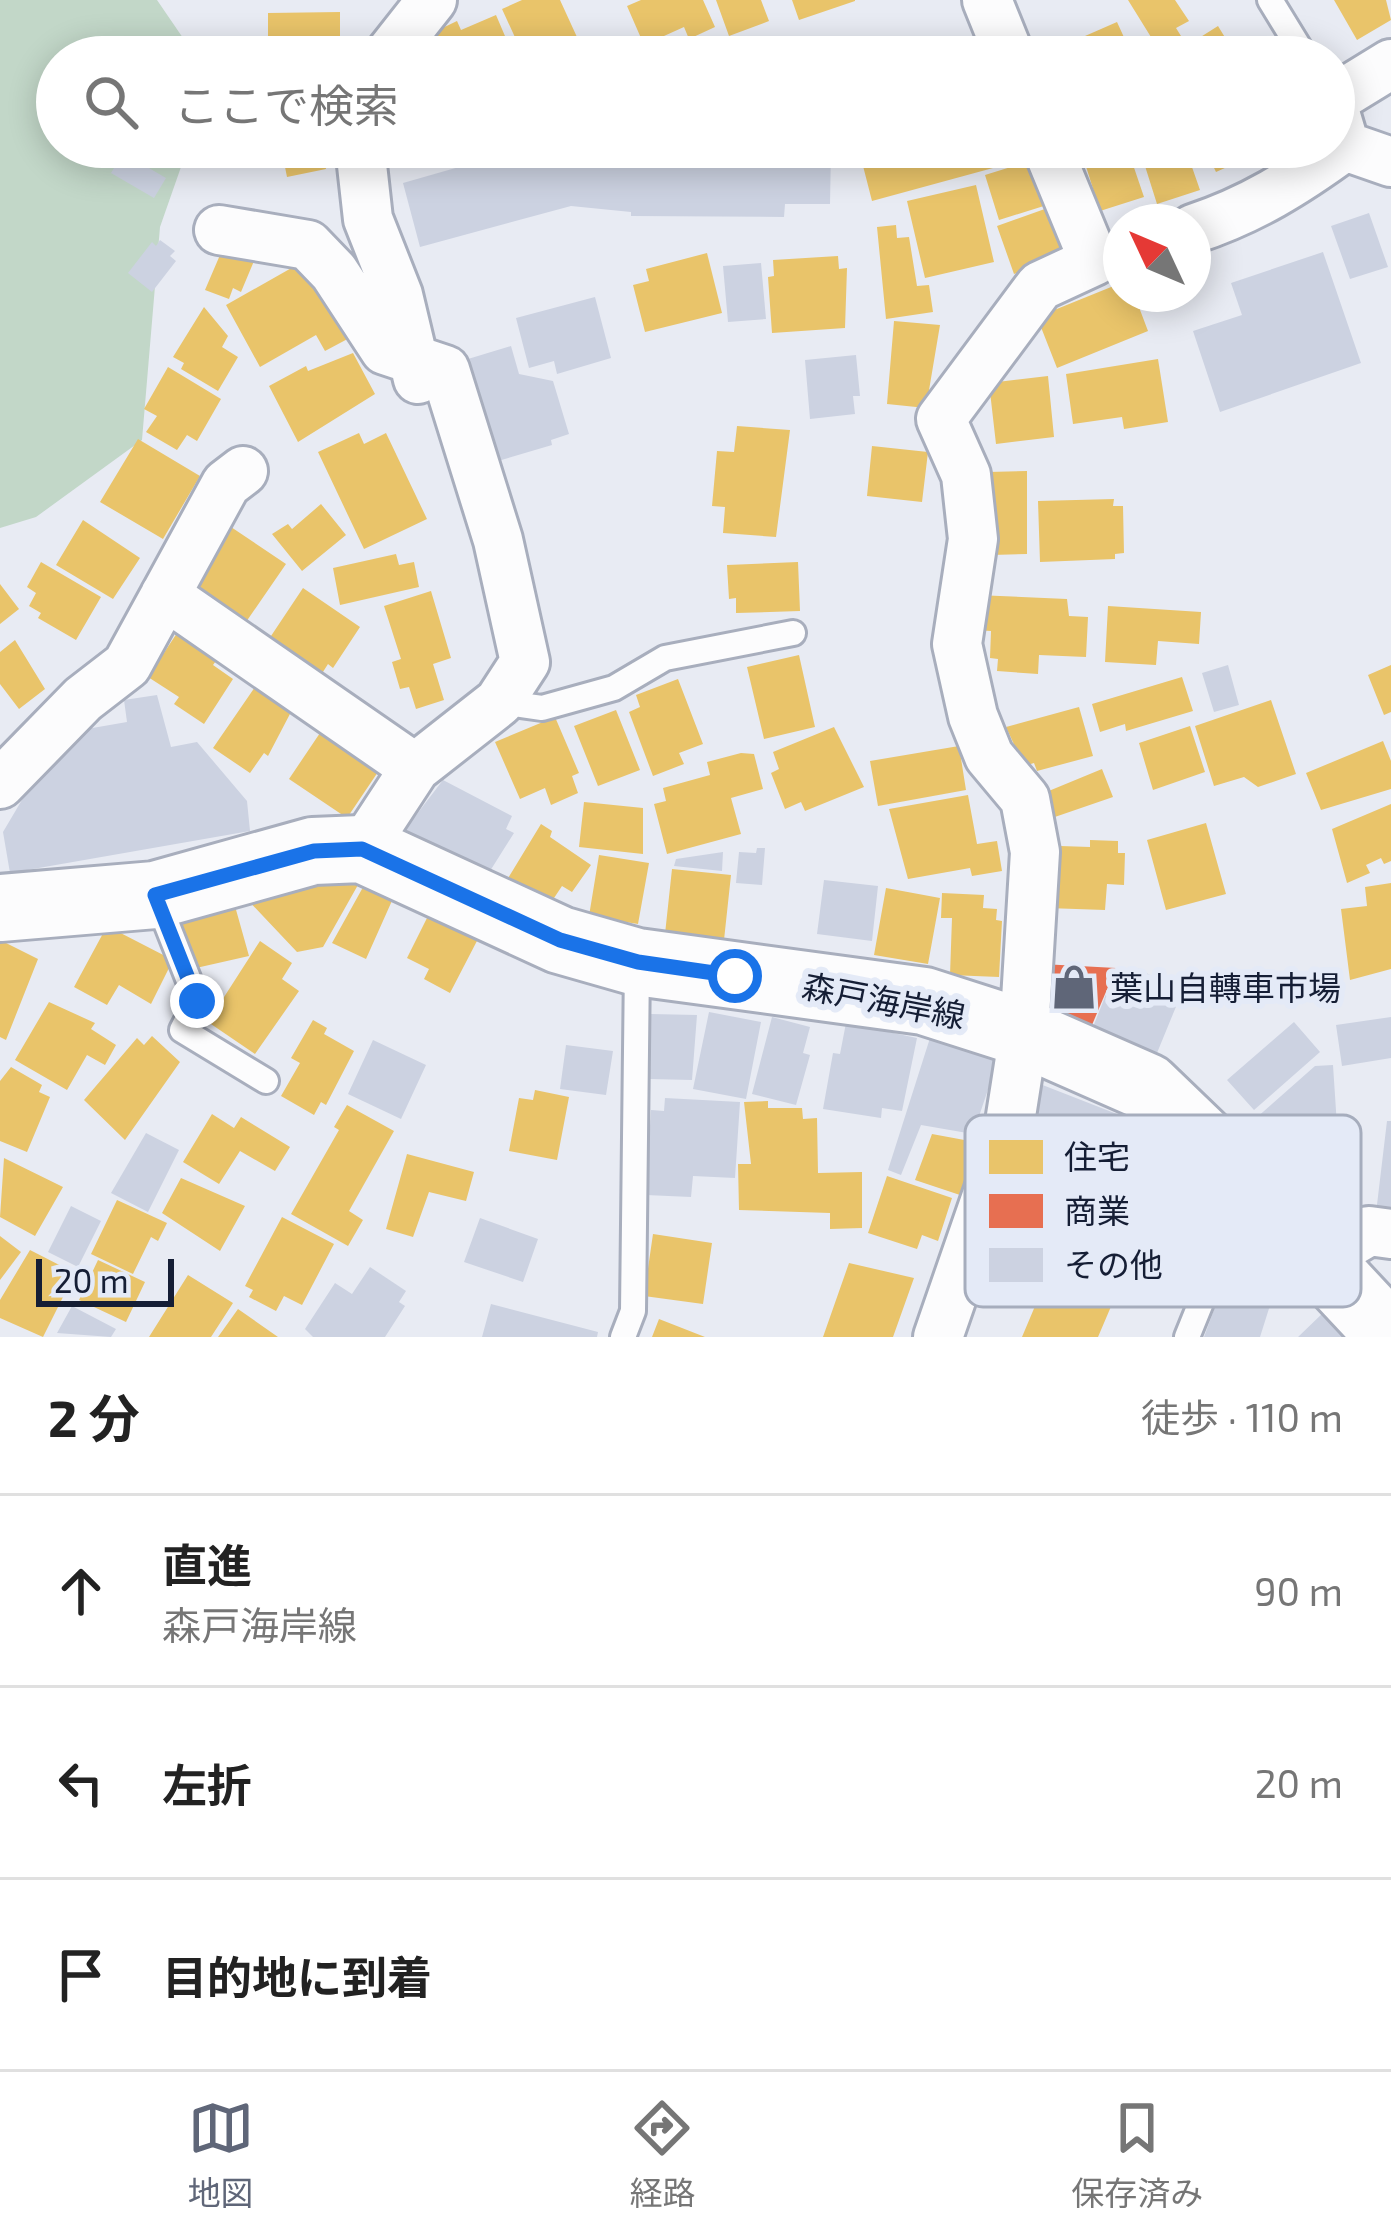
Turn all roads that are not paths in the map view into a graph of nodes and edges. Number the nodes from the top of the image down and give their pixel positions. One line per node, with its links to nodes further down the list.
1 (432, 0): 4 (street)
2 (987, 0): 5 (street)
3 (1270, 0): 6 (lane)
4 (403, 36)
5 (1002, 36)
6 (1292, 36)
7 (1391, 64): 8 (street)
8 (1355, 85)
9 (1355, 138): 10 (street)
10 (1391, 162)
11 (362, 168): 18 (street)
12 (1058, 168): 16 (street)
13 (1305, 168): 14 (street)
14 (1211, 223)
15 (220, 230): 18 (street)
16 (1103, 250)
17 (1103, 259): 29 (street)
18 (412, 360): 22 (street)
19 (243, 471): 20 (street)
20 (165, 595): 23 (street); 24 (street)
21 (793, 633): 22 (lane)
22 (499, 702): 23 (street)
23 (415, 768): 25 (street)
24 (0, 784)
25 (362, 849): 26 (main road, 森戸海岸線); 28 (main road, 森戸海岸線)
26 (155, 895): 27 (main road, 森戸海岸線); 30 (lane)
27 (0, 908)
28 (638, 962): 29 (main road, 森戸海岸線); 38 (lane)
29 (1024, 1033): 31 (street); 32 (main road, 森戸海岸線)
30 (266, 1082)
31 (1011, 1115)
32 (1176, 1115)
33 (1391, 1234): 34 (street)
34 (1361, 1236)
35 (965, 1259): 39 (street)
36 (1361, 1304): 41 (main road, 森戸海岸線)
37 (1198, 1307): 40 (lane)
38 (623, 1337)
39 (938, 1337)
40 (1186, 1337)
41 (1391, 1337)

